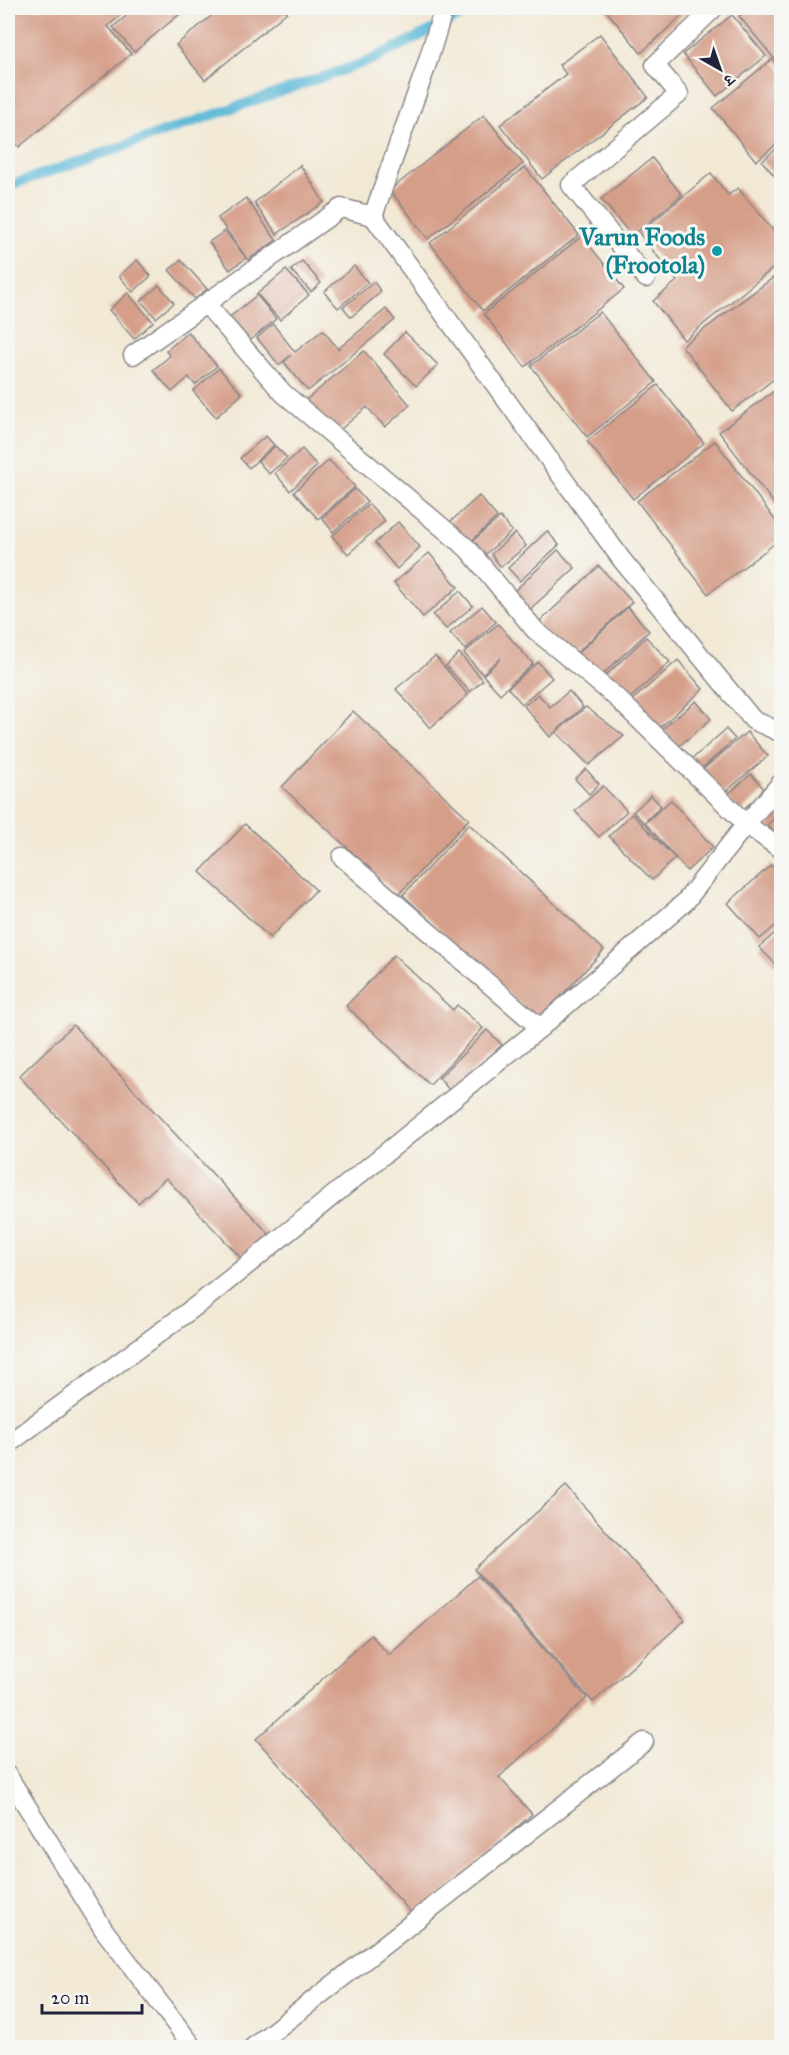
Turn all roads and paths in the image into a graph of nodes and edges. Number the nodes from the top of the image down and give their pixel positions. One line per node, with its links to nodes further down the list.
1 (444, 8): 3 (lane)
2 (714, 8): 4 (lane)
3 (373, 216): 5 (lane); 7 (lane)
4 (646, 278)
5 (206, 304): 6 (lane); 9 (lane)
6 (133, 355)
7 (782, 733)
8 (782, 782): 9 (lane)
9 (746, 824): 10 (lane); 12 (lane)
10 (782, 850)
11 (342, 857): 12 (lane)
12 (540, 1028): 13 (lane)
13 (8, 1443)
14 (644, 1742): 17 (lane)
15 (8, 1776): 16 (lane)
16 (194, 2048)
17 (252, 2048)

